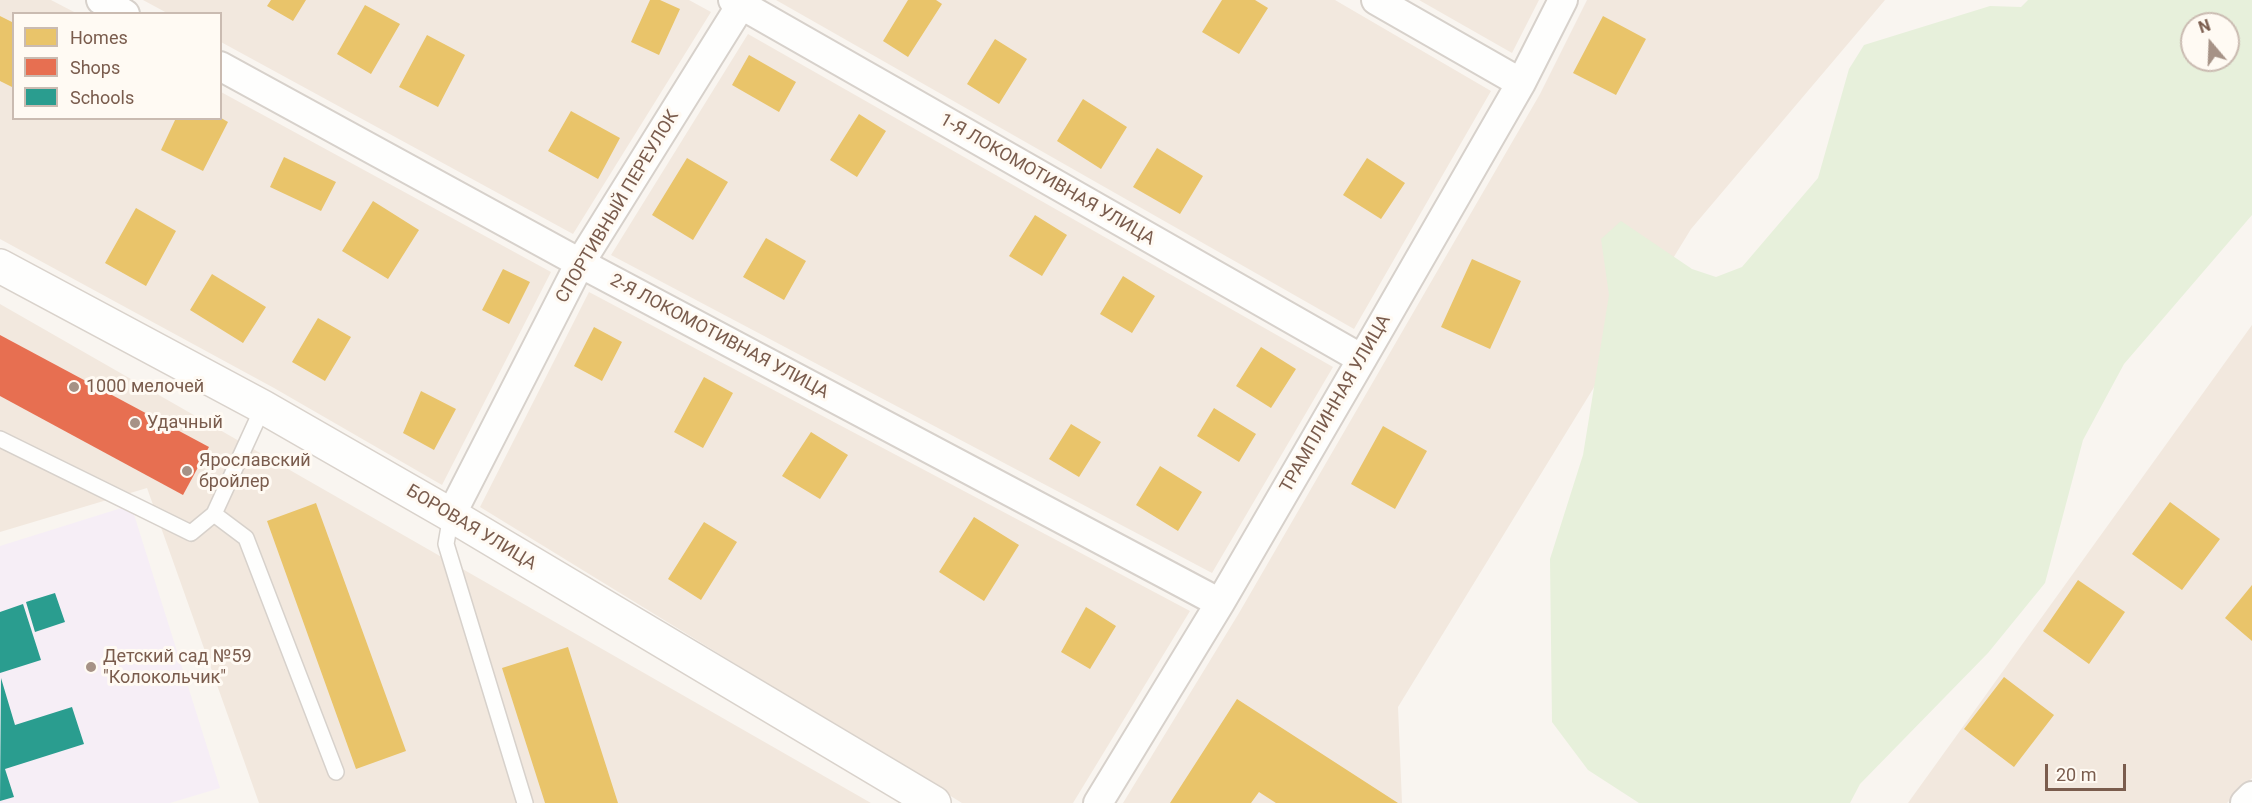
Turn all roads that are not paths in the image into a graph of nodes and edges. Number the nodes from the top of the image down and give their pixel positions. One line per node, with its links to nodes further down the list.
1 (101, 0): 5 (street)
2 (1376, 0): 7 (street)
3 (1563, 0): 7 (street, ТРАМПЛИННАЯ УЛИЦА)
4 (739, 2): 8 (street, СПОРТИВНЫЙ ПЕРЕУЛОК); 10 (street, 1-Я ЛОКОМОТИВНАЯ УЛИЦА)
5 (122, 12)
6 (222, 67): 8 (street, 2-Я ЛОКОМОТИВНАЯ УЛИЦА)
7 (1521, 83): 10 (street, ТРАМПЛИННАЯ УЛИЦА)
8 (580, 263): 14 (street, СПОРТИВНЫЙ ПЕРЕУЛОК); 15 (street, 2-Я ЛОКОМОТИВНАЯ УЛИЦА)
9 (0, 266): 11 (street, БОРОВАЯ УЛИЦА)
10 (1362, 359): 15 (street, ТРАМПЛИННАЯ УЛИЦА)
11 (263, 407): 13 (lane); 14 (street, БОРОВАЯ УЛИЦА)
12 (0, 439): 13 (lane)
13 (214, 514): 16 (lane)
14 (451, 515): 18 (lane); 19 (street, БОРОВАЯ УЛИЦА)
15 (1220, 603): 20 (street, ТРАМПЛИННАЯ УЛИЦА)
16 (336, 772)
17 (2252, 796): 21 (street)
18 (525, 803)
19 (934, 803)
20 (1098, 803)
21 (2245, 803)

